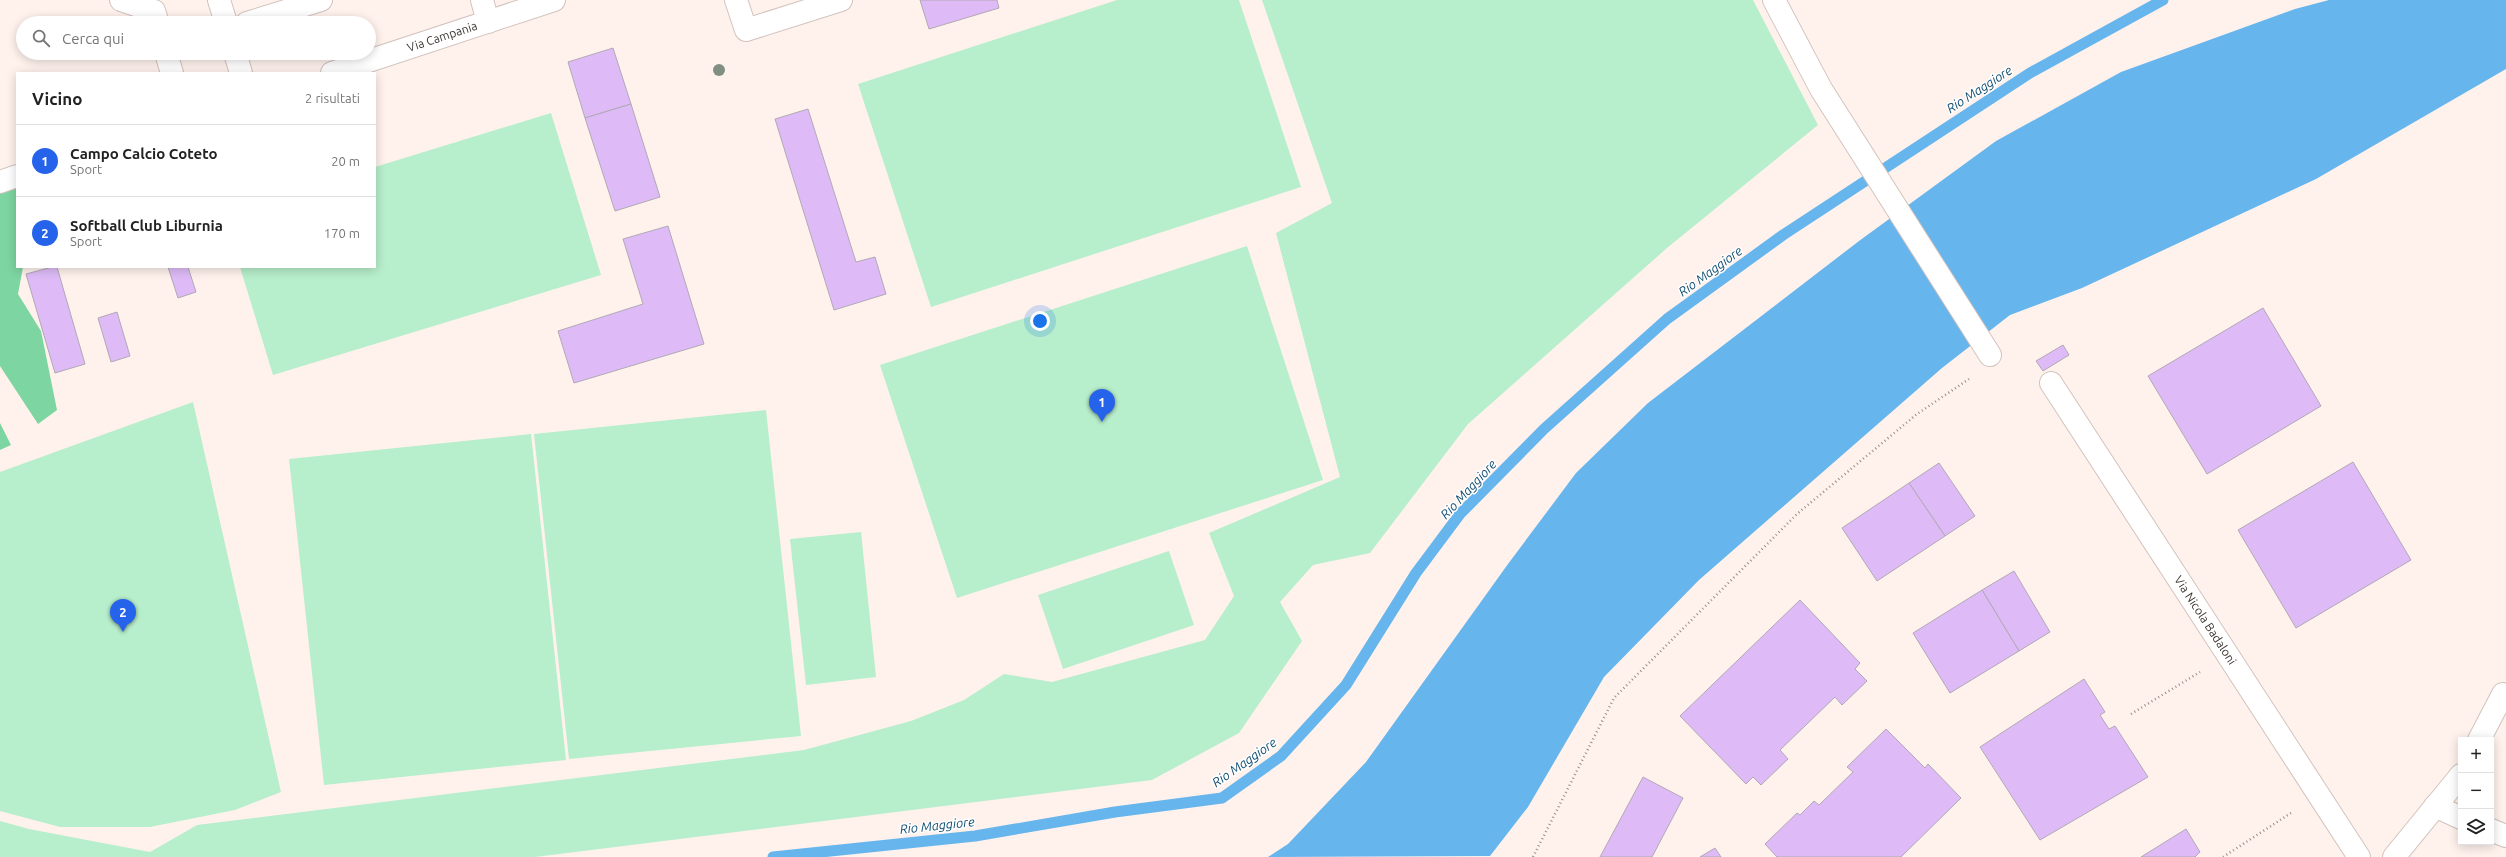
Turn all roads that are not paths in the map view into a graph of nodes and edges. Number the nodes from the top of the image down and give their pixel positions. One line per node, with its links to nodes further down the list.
1 (121, 0): 9 (street)
2 (219, 0): 10 (street)
3 (321, 0): 11 (street)
4 (482, 0): 12 (street)
5 (554, 0): 12 (street, Via Campania)
6 (736, 0): 7 (street)
7 (841, 0)
8 (1774, 0): 22 (street)
9 (155, 16)
10 (224, 16)
11 (270, 16)
12 (488, 22): 13 (street, Via Campania)
13 (376, 59)
14 (168, 60): 17 (street)
15 (237, 60): 18 (street)
16 (372, 60): 19 (street, Via Campania)
17 (172, 72)
18 (241, 72)
19 (335, 72)
20 (16, 176): 21 (street)
21 (0, 182)
22 (1990, 355)
23 (2051, 383): 31 (street, Via Nicola Badaloni)
24 (2503, 694): 25 (street)
25 (2481, 737)
26 (2458, 779): 27 (street)
27 (2435, 806): 28 (street); 32 (street)
28 (2458, 817)
29 (2494, 831): 30 (street)
30 (2506, 836)
31 (2359, 857)
32 (2394, 857)

